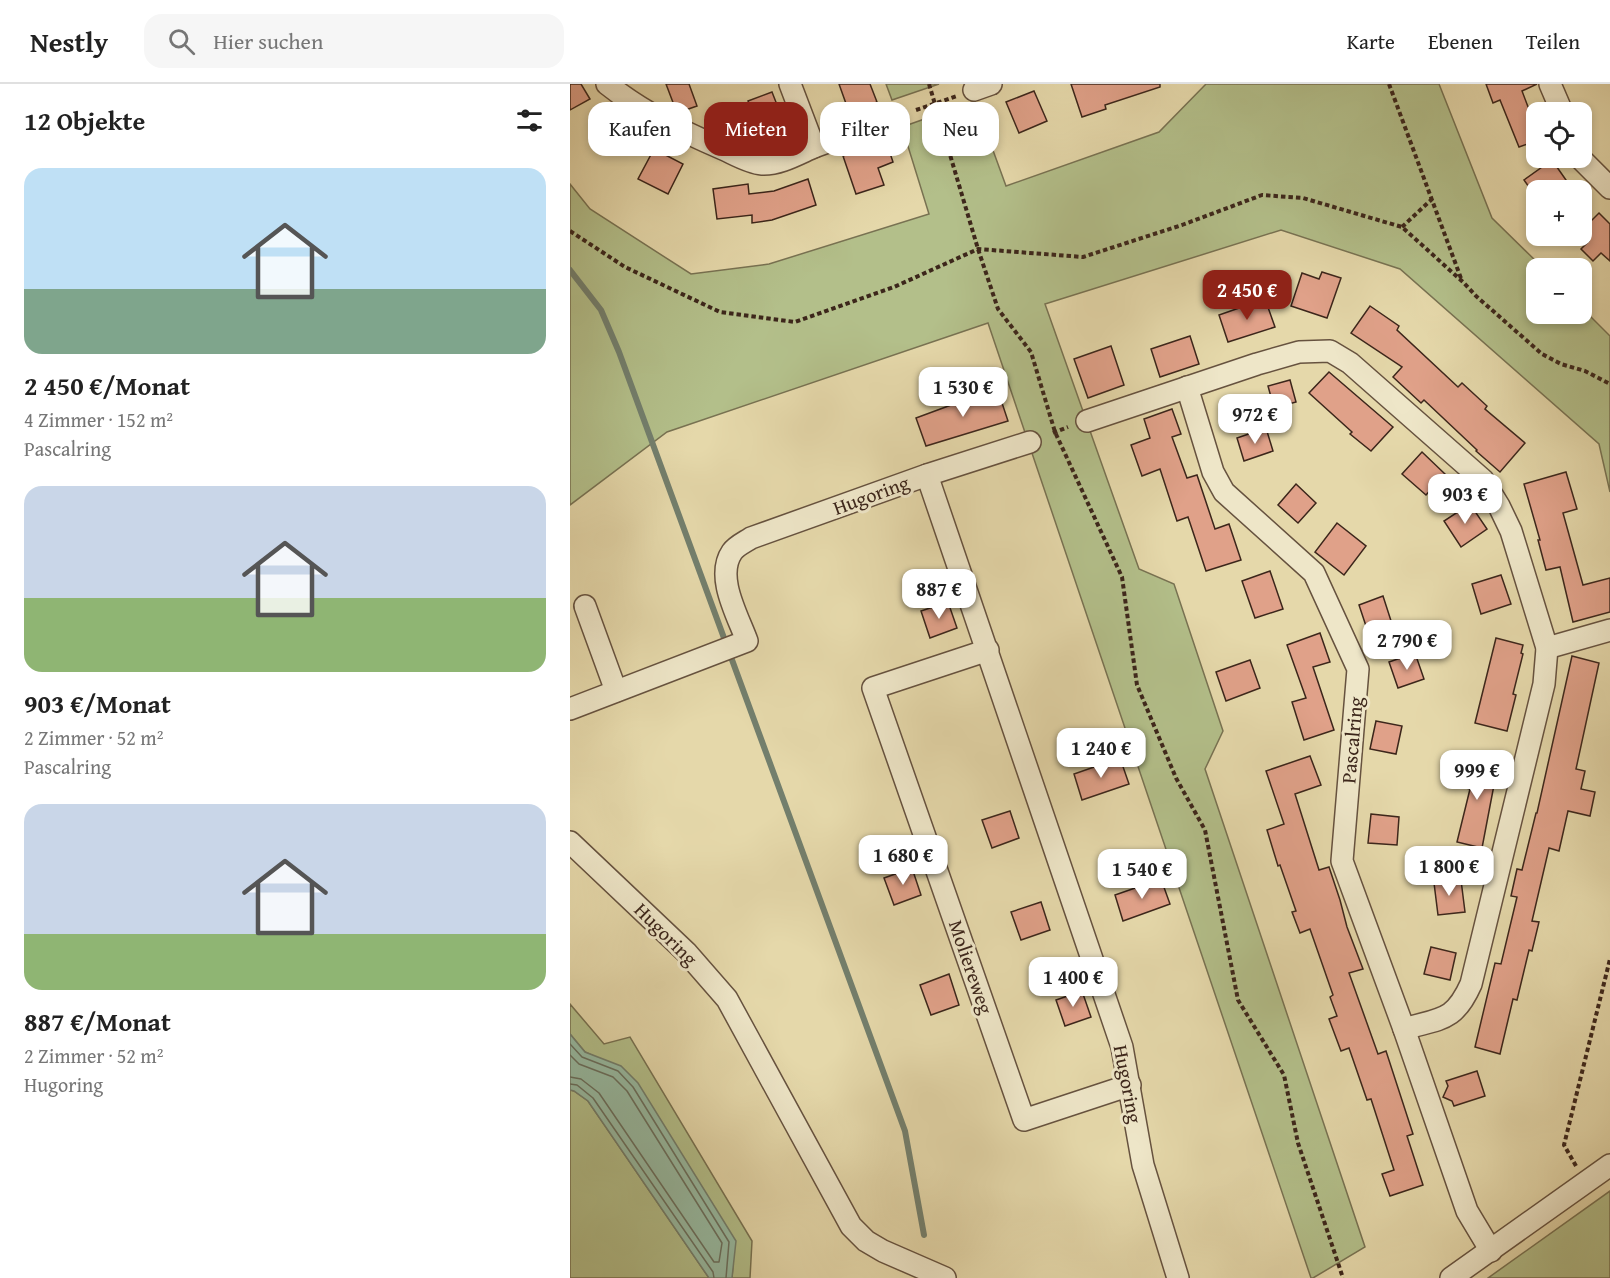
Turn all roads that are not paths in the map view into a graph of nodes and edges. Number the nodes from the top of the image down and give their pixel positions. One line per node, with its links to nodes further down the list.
1 (607, 84): 6 (street)
2 (790, 84): 6 (street)
3 (1550, 84): 4 (street)
4 (1558, 102)
5 (820, 145): 6 (street)
6 (814, 147)
7 (1590, 168): 8 (street)
8 (1610, 188)
9 (1187, 387): 10 (street); 15 (street); 20 (street, Pascalring)
10 (1087, 421)
11 (1030, 442): 12 (street)
12 (927, 475): 16 (street, Hugoring); 17 (street, Hugoring)
13 (585, 606): 17 (street)
14 (1610, 630): 15 (street)
15 (1547, 648): 20 (street)
16 (988, 650): 21 (street, Hugoring); 21 (street, Moliereweg)
17 (616, 691): 18 (street, Hugoring)
18 (570, 710)
19 (570, 842): 24 (street, Hugoring)
20 (1404, 1029): 23 (street, Pascalring)
21 (1130, 1085): 25 (street, Hugoring)
22 (1610, 1165): 23 (street)
23 (1491, 1251): 26 (street)
24 (945, 1278)
25 (1178, 1278)
26 (1451, 1278)

